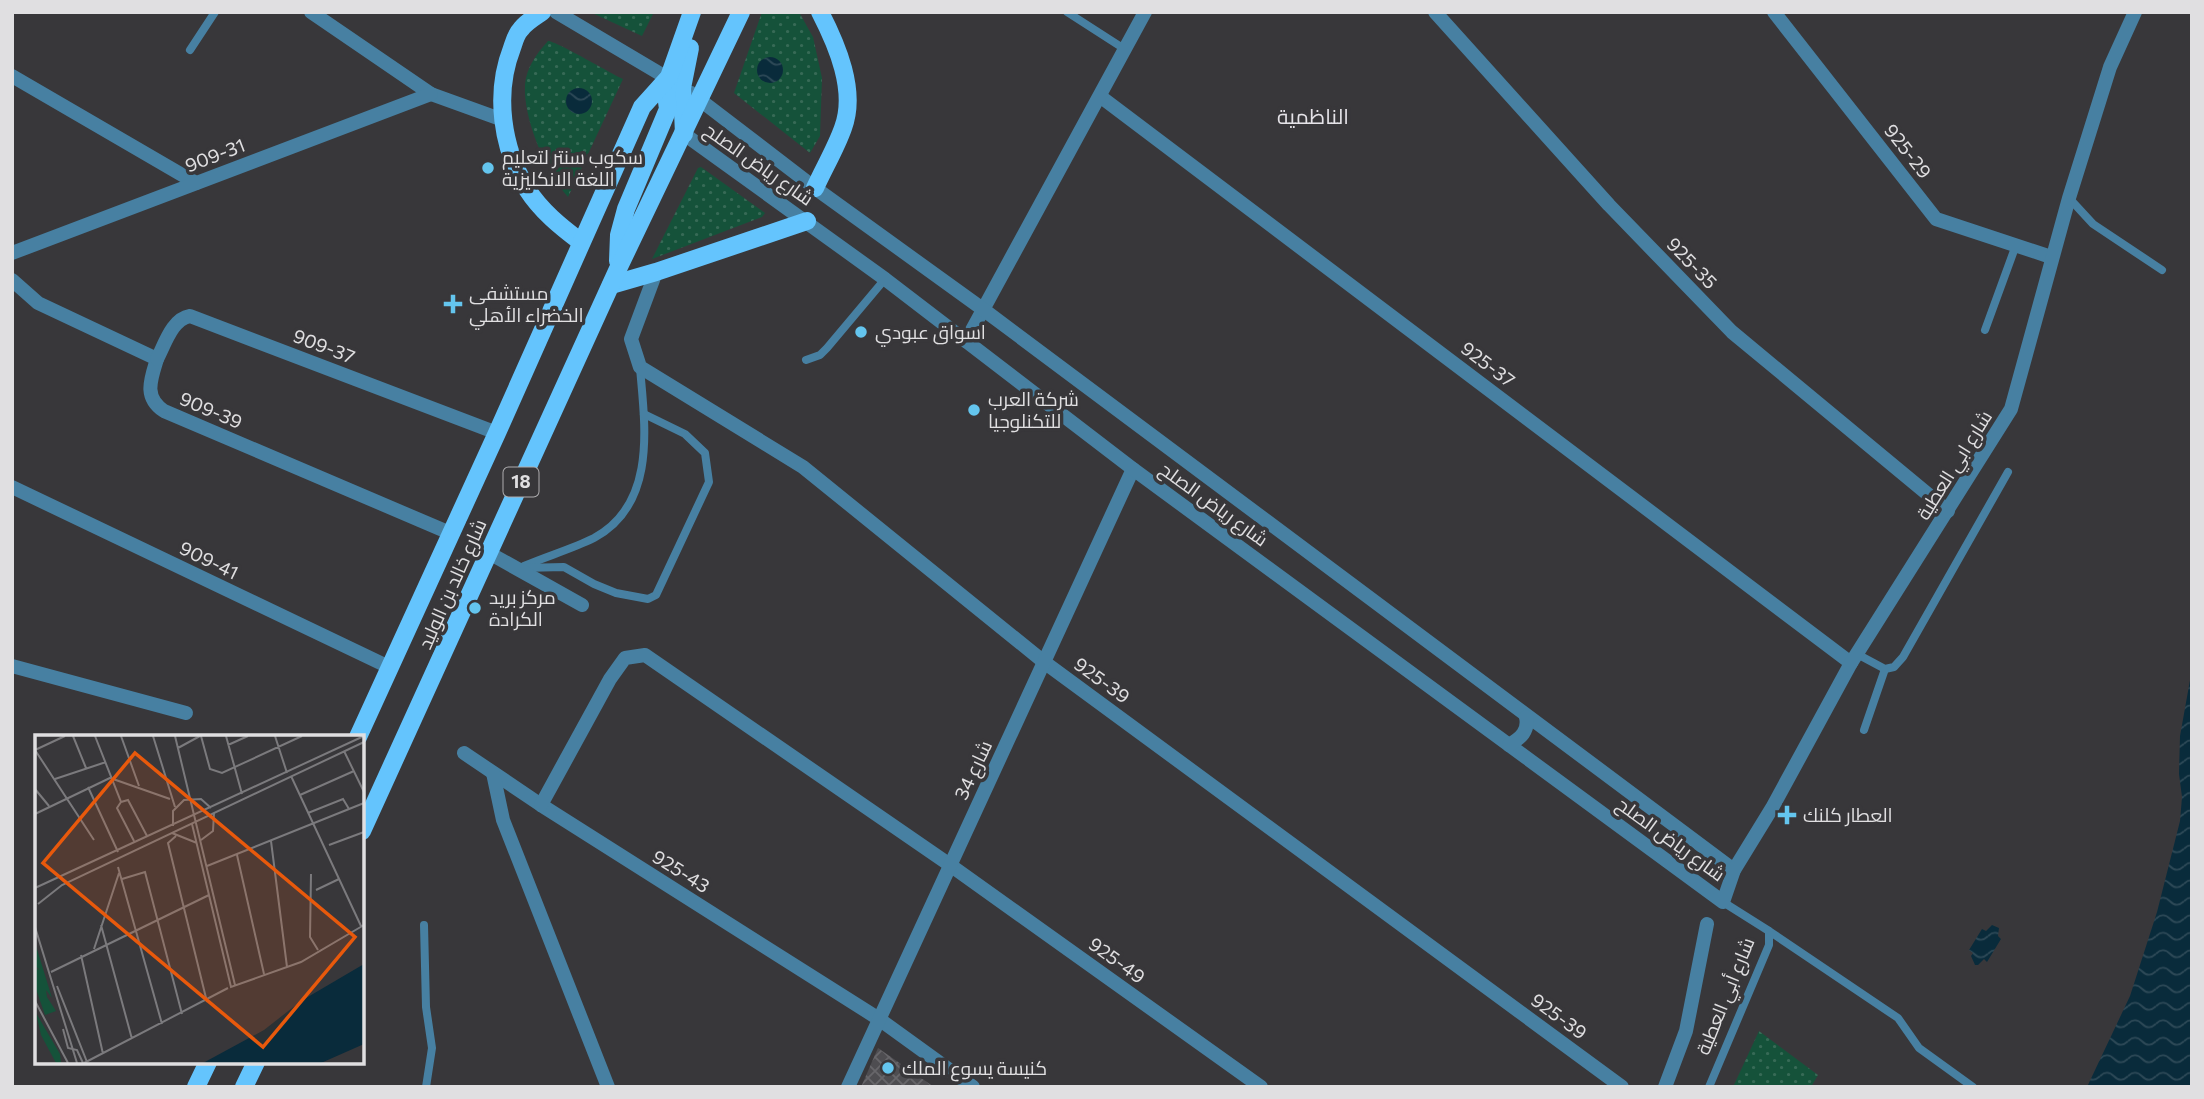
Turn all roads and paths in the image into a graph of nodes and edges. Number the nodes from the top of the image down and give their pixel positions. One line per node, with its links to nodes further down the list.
1 (215, 12): 14 (lane)
2 (311, 12): 18 (street)
3 (542, 12): 21 (main road)
4 (556, 12): 17 (street, شارع رياض الصلح)
5 (692, 12): 17 (main road, شارع خالد بن الوليد / 18)
6 (702, 12): 17 (main road)
7 (741, 12): 20 (main road, شارع خالد بن الوليد / 18)
8 (820, 12): 26 (main road)
9 (1067, 12): 15 (lane)
10 (1145, 12): 15 (street)
11 (1435, 12): 49 (street, 925-35)
12 (1774, 12): 30 (street, 925-29)
13 (2135, 12): 27 (street, شارع ابي العطية)
14 (190, 50)
15 (1126, 50): 19 (street)
16 (12, 76): 25 (street)
17 (676, 82): 20 (street, شارع رياض الصلح); 22 (main road); 23 (main road, شارع خالد بن الوليد / 18); 24 (main road)
18 (431, 94): 21 (street); 25 (street, 909-31)
19 (1101, 97): 38 (street); 54 (street, 925-37)
20 (701, 99): 22 (main road, شارع خالد بن الوليد / 18); 26 (street, شارع رياض الصلح)
21 (503, 120): 29 (main road)
22 (684, 134): 28 (street, شارع رياض الصلح); 35 (main road, شارع خالد بن الوليد / 18)
23 (627, 140): 24 (main road); 29 (main road, شارع خالد بن الوليد / 18)
24 (652, 147): 35 (main road)
25 (196, 183): 31 (street, 909-31)
26 (815, 188): 38 (street, شارع رياض الصلح)
27 (2068, 198): 32 (street, شارع ابي العطية); 33 (lane)
28 (807, 222): 34 (main road); 36 (street, شارع رياض الصلح)
29 (581, 242): 45 (main road, شارع خالد بن الوليد / 18)
30 (2016, 245): 32 (street, 925-29); 39 (lane)
31 (12, 253)
32 (2051, 257): 49 (street, شارع ابي العطية)
33 (2162, 270)
34 (656, 272): 35 (main road); 43 (street)
35 (614, 278): 51 (main road, شارع خالد بن الوليد / 18)
36 (885, 279): 40 (street, شارع رياض الصلح); 42 (lane)
37 (12, 280): 41 (street)
38 (984, 310): 40 (street); 60 (street, شارع رياض الصلح)
39 (1985, 330)
40 (966, 341): 46 (street, شارع رياض الصلح)
41 (157, 359): 45 (street, 909-37); 50 (street, 909-39)
42 (806, 360)
43 (640, 367): 44 (lane); 55 (street, 925-39)
44 (644, 414): 52 (lane); 52 (lane)
45 (497, 433): 50 (main road, شارع خالد بن الوليد / 18)
46 (1133, 469): 55 (street, شارع 34); 63 (street, شارع رياض الصلح)
47 (2008, 472): 58 (lane)
48 (12, 487): 57 (street, 909-41)
49 (1948, 511): 54 (street, شارع ابي العطية)
50 (450, 534): 57 (main road, شارع خالد بن الوليد / 18)
51 (489, 553): 52 (street); 67 (main road, شارع خالد بن الوليد / 18)
52 (518, 568): 53 (street)
53 (582, 605)
54 (1854, 659): 58 (lane); 69 (street, شارع ابي العطية)
55 (1044, 662): 68 (street, شارع 34); 85 (street, 925-39)
56 (12, 666): 59 (street)
57 (389, 667): 62 (main road, شارع خالد بن الوليد / 18)
58 (1885, 669): 61 (lane)
59 (186, 713)
60 (1526, 717): 63 (street); 69 (street, شارع رياض الصلح)
61 (1864, 730)
62 (359, 735)
63 (1509, 745): 70 (street, شارع رياض الصلح)
64 (464, 753): 65 (street, 925-43)
65 (493, 773): 66 (street, 925-43); 81 (street)
66 (541, 805): 68 (street, 925-49); 74 (street, 925-43)
67 (364, 827)
68 (950, 865): 74 (street, شارع 34); 84 (street, 925-49)
69 (1734, 870): 70 (street, شارع ابي العطية)
70 (1724, 902): 73 (lane, شارع أبي العطية)
71 (1707, 924): 86 (street, شارع أبي العطية)
72 (424, 925): 80 (lane)
73 (1769, 931): 77 (lane, شارع أبي العطية); 87 (lane)
74 (879, 1019): 82 (street, شارع 34); 83 (street, 925-43)
75 (207, 1064): 78 (main road)
76 (255, 1064): 79 (main road)
77 (1710, 1086)
78 (196, 1087)
79 (244, 1087)
80 (426, 1087)
81 (608, 1087)
82 (848, 1087)
83 (973, 1087)
84 (1261, 1087)
85 (1622, 1087)
86 (1665, 1087)
87 (1973, 1087)

